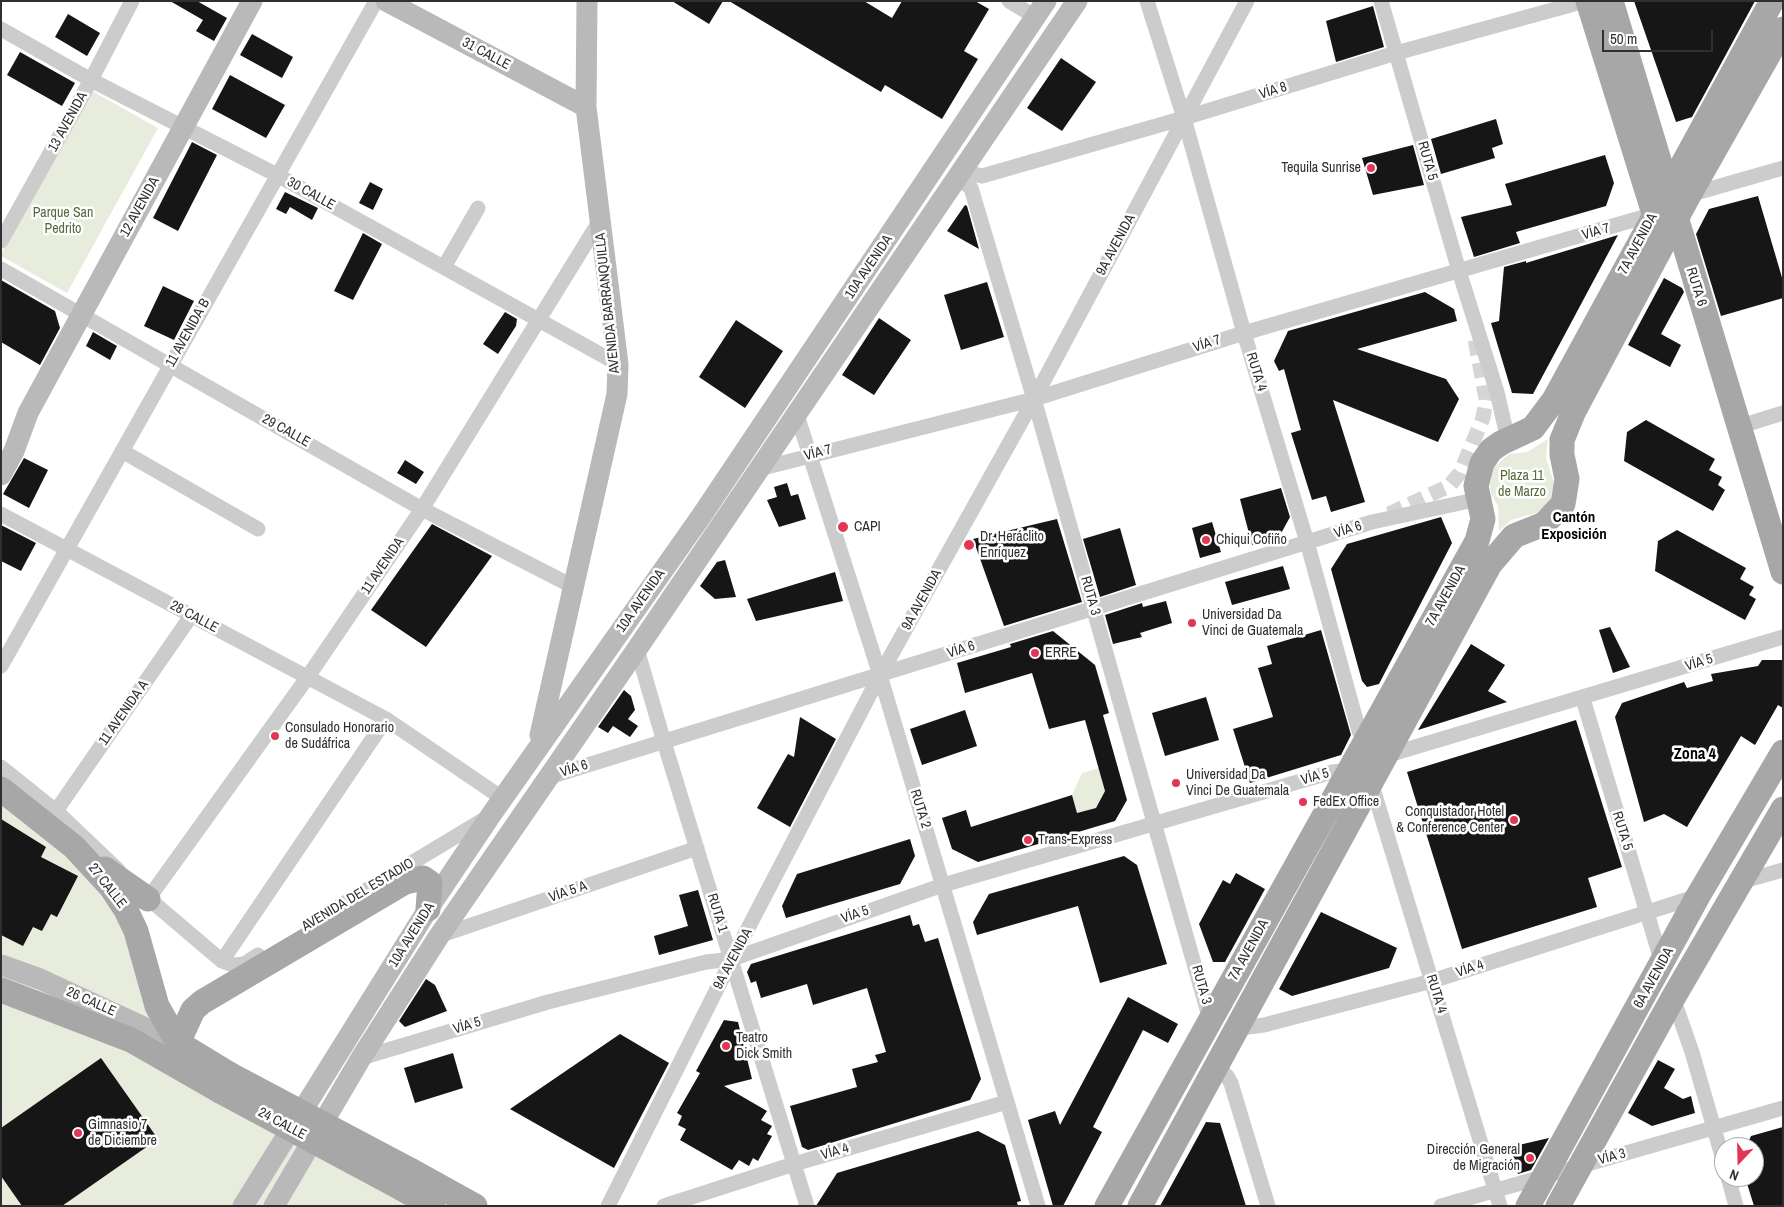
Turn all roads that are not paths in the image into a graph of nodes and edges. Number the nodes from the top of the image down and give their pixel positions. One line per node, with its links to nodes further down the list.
1 (132, 1): 18 (street, 13 AVENIDA)
2 (252, 1): 21 (main road, 12 AVENIDA)
3 (376, 1): 24 (street, 11 AVENIDA B)
4 (386, 1): 19 (main road, 31 CALLE)
5 (587, 1): 19 (main road, AVENIDA BARRANQUILLA)
6 (1009, 1): 14 (street)
7 (1077, 1): 22 (main road, 10A AVENIDA)
8 (1147, 1): 20 (street, RUTA 4)
9 (1247, 1): 20 (street, 9A AVENIDA)
10 (1381, 1): 17 (street, RUTA 5)
11 (1586, 1): 17 (street, VÍA 8); 27 (main road, RUTA 6)
12 (1611, 1): 25 (main road, RUTA 6)
13 (1772, 1): 25 (main road)
14 (1041, 9): 22 (main road); 49 (main road, 10A AVENIDA)
15 (1, 29): 18 (street, 30 CALLE)
16 (1783, 29): 25 (main road)
17 (1396, 53): 20 (street, VÍA 8); 32 (street, RUTA 5)
18 (91, 80): 21 (street, 30 CALLE); 29 (street, 13 AVENIDA)
19 (586, 107): 28 (main road, AVENIDA BARRANQUILLA)
20 (1184, 118): 22 (street, VÍA 8); 36 (street, RUTA 4); 40 (street, 9A AVENIDA)
21 (184, 127): 24 (street, 30 CALLE); 33 (main road, 12 AVENIDA)
22 (964, 168): 40 (street, RUTA 3); 43 (main road, 10A AVENIDA)
23 (1783, 168): 25 (street)
24 (277, 175): 30 (street, 30 CALLE); 39 (street, 11 AVENIDA B)
25 (1678, 194): 27 (main road, RUTA 6)
26 (478, 208): 30 (street)
27 (1665, 218): 32 (street, VÍA 7); 44 (main road, RUTA 6); 45 (main road, 7A AVENIDA); 71 (main road, 7A AVENIDA)
28 (599, 222): 35 (street, 11 AVENIDA); 38 (main road, AVENIDA BARRANQUILLA)
29 (1, 241)
30 (444, 267): 35 (street, 30 CALLE)
31 (1, 269): 33 (street, 29 CALLE)
32 (1459, 271): 34 (street, RUTA 5); 36 (street, VÍA 7)
33 (82, 315): 39 (street, 29 CALLE); 41 (main road, 12 AVENIDA)
34 (1474, 320): 37 (street, RUTA 5); 45 (street, RUTA 5)
35 (540, 321): 38 (street, 30 CALLE); 53 (street, 11 AVENIDA)
36 (1244, 333): 40 (street, VÍA 7); 56 (street, RUTA 4)
37 (1475, 339)
38 (618, 364): 59 (main road, AVENIDA BARRANQUILLA)
39 (169, 366): 47 (street, 11 AVENIDA B); 53 (street, 29 CALLE)
40 (1034, 399): 48 (street, VÍA 7); 60 (street, RUTA 3); 65 (street, 9A AVENIDA)
41 (28, 413): 46 (main road, 12 AVENIDA); 50 (main road, 12 AVENIDA)
42 (1783, 413): 44 (street)
43 (797, 415): 48 (street, RUTA 2); 51 (main road, 10A AVENIDA)
44 (1738, 427): 58 (main road, RUTA 6)
45 (1508, 440): 52 (main road, 7A AVENIDA)
46 (1, 446)
47 (122, 452): 55 (street); 57 (street, 11 AVENIDA B)
48 (810, 455): 51 (street, VÍA 7); 65 (street, RUTA 2)
49 (732, 470): 51 (main road); 70 (main road, 10A AVENIDA)
50 (1, 475)
51 (753, 478): 63 (main road, 10A AVENIDA)
52 (1479, 499): 56 (street, VÍA 6); 71 (main road, 7A AVENIDA)
53 (422, 509): 59 (street, 29 CALLE); 66 (street, 11 AVENIDA)
54 (1, 514): 57 (street, 28 CALLE)
55 (258, 529)
56 (1307, 542): 60 (street, VÍA 6); 71 (street, RUTA 4)
57 (68, 550): 61 (street, 28 CALLE); 64 (street, 11 AVENIDA B)
58 (1783, 572)
59 (574, 587): 70 (main road, AVENIDA BARRANQUILLA)
60 (1094, 608): 65 (street, VÍA 6); 81 (street, RUTA 3)
61 (191, 616): 66 (street, 28 CALLE); 80 (street, 11 AVENIDA A)
62 (1783, 637): 67 (street, VÍA 5)
63 (637, 649): 69 (street, RUTA 1); 75 (main road, 10A AVENIDA)
64 (1, 666)
65 (880, 675): 69 (street, VÍA 6); 86 (street, RUTA 2); 92 (street, 9A AVENIDA)
66 (307, 678): 68 (street, 28 CALLE); 88 (street, 11 AVENIDA)
67 (1583, 699): 71 (street, VÍA 5); 90 (street, RUTA 5)
68 (386, 719): 78 (street, 28 CALLE); 93 (street)
69 (664, 742): 75 (street, VÍA 6); 83 (street, RUTA 1)
70 (538, 746): 78 (main road, 10A AVENIDA)
71 (1375, 749): 74 (main road, 7A AVENIDA); 76 (main road, 7A AVENIDA)
72 (1783, 752): 87 (main road, 6A AVENIDA)
73 (1, 767): 80 (street, 27 CALLE)
74 (1350, 770): 81 (street, VÍA 5); 100 (main road, 7A AVENIDA)
75 (549, 777): 91 (main road, 10A AVENIDA)
76 (1371, 782): 97 (street, RUTA 4); 101 (main road, 7A AVENIDA)
77 (1, 789): 82 (main road, 27 CALLE)
78 (497, 807): 89 (main road, 10A AVENIDA); 93 (street, AVENIDA DEL ESTADIO)
79 (1783, 809): 85 (main road, 6A AVENIDA)
80 (56, 811): 88 (street, 27 CALLE)
81 (1156, 824): 86 (street, VÍA 5); 100 (street, RUTA 3)
82 (74, 847): 88 (main road); 103 (main road, 27 CALLE)
83 (697, 848): 91 (street, VÍA 5 A); 92 (street, RUTA 1)
84 (1783, 870): 85 (street)
85 (1740, 882): 99 (main road, 6A AVENIDA)
86 (943, 886): 92 (street, VÍA 5); 107 (street, RUTA 2)
87 (1698, 896): 90 (street, VÍA 4); 94 (main road, 6A AVENIDA)
88 (148, 899): 93 (street, 27 CALLE)
89 (428, 909): 103 (main road); 117 (main road, 10A AVENIDA)
90 (1647, 911): 94 (street, RUTA 5); 97 (street, VÍA 4)
91 (439, 936): 104 (main road, 10A AVENIDA)
92 (732, 959): 104 (street, VÍA 5); 111 (street, RUTA 1); 121 (street, 9A AVENIDA)
93 (222, 962)
94 (1662, 963): 113 (main road, 6A AVENIDA)
95 (1, 965): 103 (main road, 26 CALLE)
96 (1, 974): 102 (main road)
97 (1432, 981): 101 (street, VÍA 4); 116 (street, RUTA 4)
98 (1, 990): 102 (main road, 26 CALLE)
99 (1673, 998): 109 (street); 112 (main road, 6A AVENIDA)
100 (1210, 1020): 125 (main road, 7A AVENIDA)
101 (1240, 1022): 105 (main road, 7A AVENIDA)
102 (130, 1040): 106 (main road, 24 CALLE)
103 (178, 1044): 106 (main road, 24 CALLE)
104 (361, 1058): 118 (main road, 10A AVENIDA)
105 (1216, 1066): 126 (main road, 7A AVENIDA); 127 (street)
106 (225, 1082): 114 (main road, 24 CALLE, bridge)
107 (1007, 1102): 111 (street, VÍA 4); 124 (street, RUTA 2)
108 (1783, 1108): 109 (street, VÍA 3)
109 (1714, 1128): 110 (street); 112 (street, VÍA 3)
110 (1717, 1137)
111 (794, 1164): 122 (street, VÍA 4); 123 (street, RUTA 1)
112 (1579, 1165): 113 (street, VÍA 3); 131 (main road, 6A AVENIDA)
113 (1544, 1176): 116 (street, VÍA 3); 130 (main road, 6A AVENIDA)
114 (406, 1179): 119 (main road, 24 CALLE); 120 (main road, 24 CALLE)
115 (1731, 1187): 132 (street)
116 (1496, 1190): 128 (street, VÍA 3); 129 (street, RUTA 4)
117 (247, 1204)
118 (274, 1206)
119 (433, 1206)
120 (475, 1206)
121 (608, 1206)
122 (664, 1206)
123 (807, 1206)
124 (1038, 1206)
125 (1107, 1206)
126 (1140, 1206)
127 (1268, 1206)
128 (1441, 1206)
129 (1500, 1206)
130 (1528, 1206)
131 (1558, 1206)
132 (1736, 1206)

